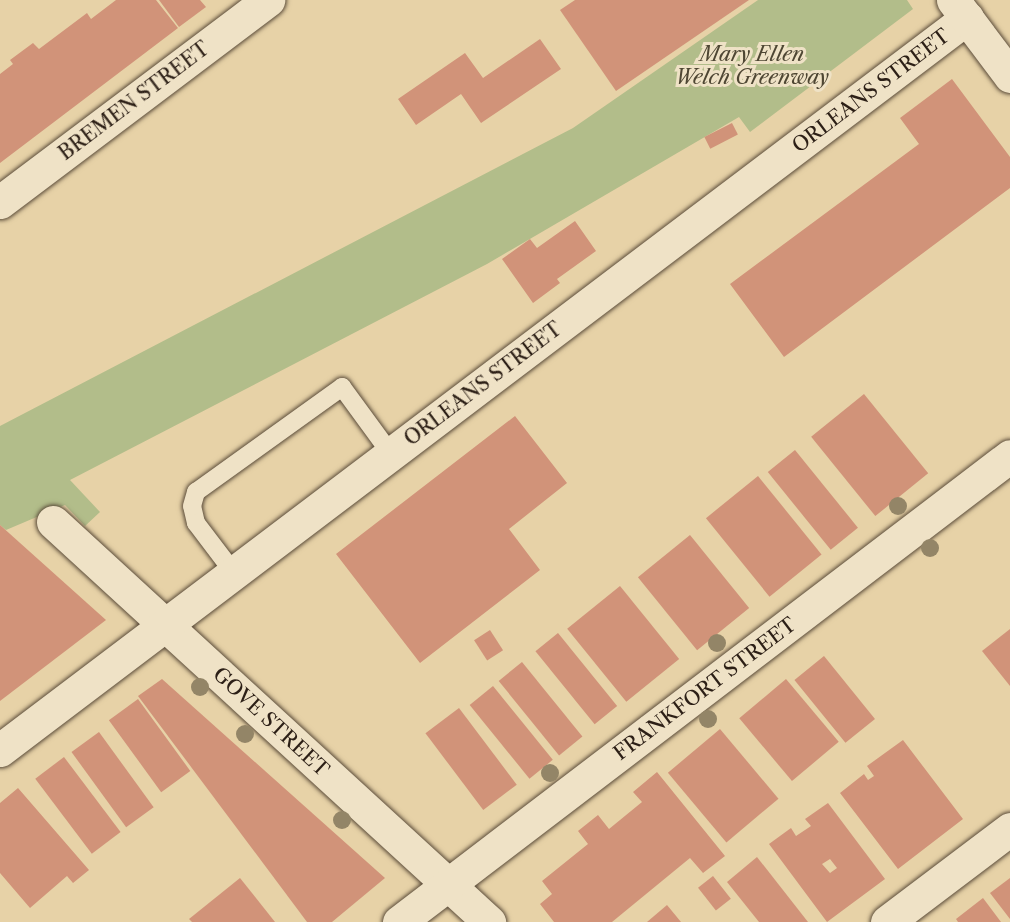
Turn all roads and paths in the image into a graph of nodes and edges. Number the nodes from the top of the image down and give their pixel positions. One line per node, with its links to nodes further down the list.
1 (268, 0): 4 (street, BREMEN STREET)
2 (960, 9): 3 (street); 5 (street, ORLEANS STREET)
3 (1010, 76)
4 (0, 202)
5 (391, 454): 8 (street, ORLEANS STREET); 8 (lane)
6 (1010, 456): 12 (street, FRANKFORT STREET)
7 (53, 522): 9 (street, GOVE STREET)
8 (234, 573): 9 (street, ORLEANS STREET)
9 (166, 625): 10 (street, ORLEANS STREET); 12 (street, GOVE STREET)
10 (0, 750)
11 (1010, 829): 15 (street)
12 (448, 885): 13 (street, FRANKFORT STREET); 14 (street, GOVE STREET)
13 (399, 922)
14 (489, 922)
15 (887, 922)

